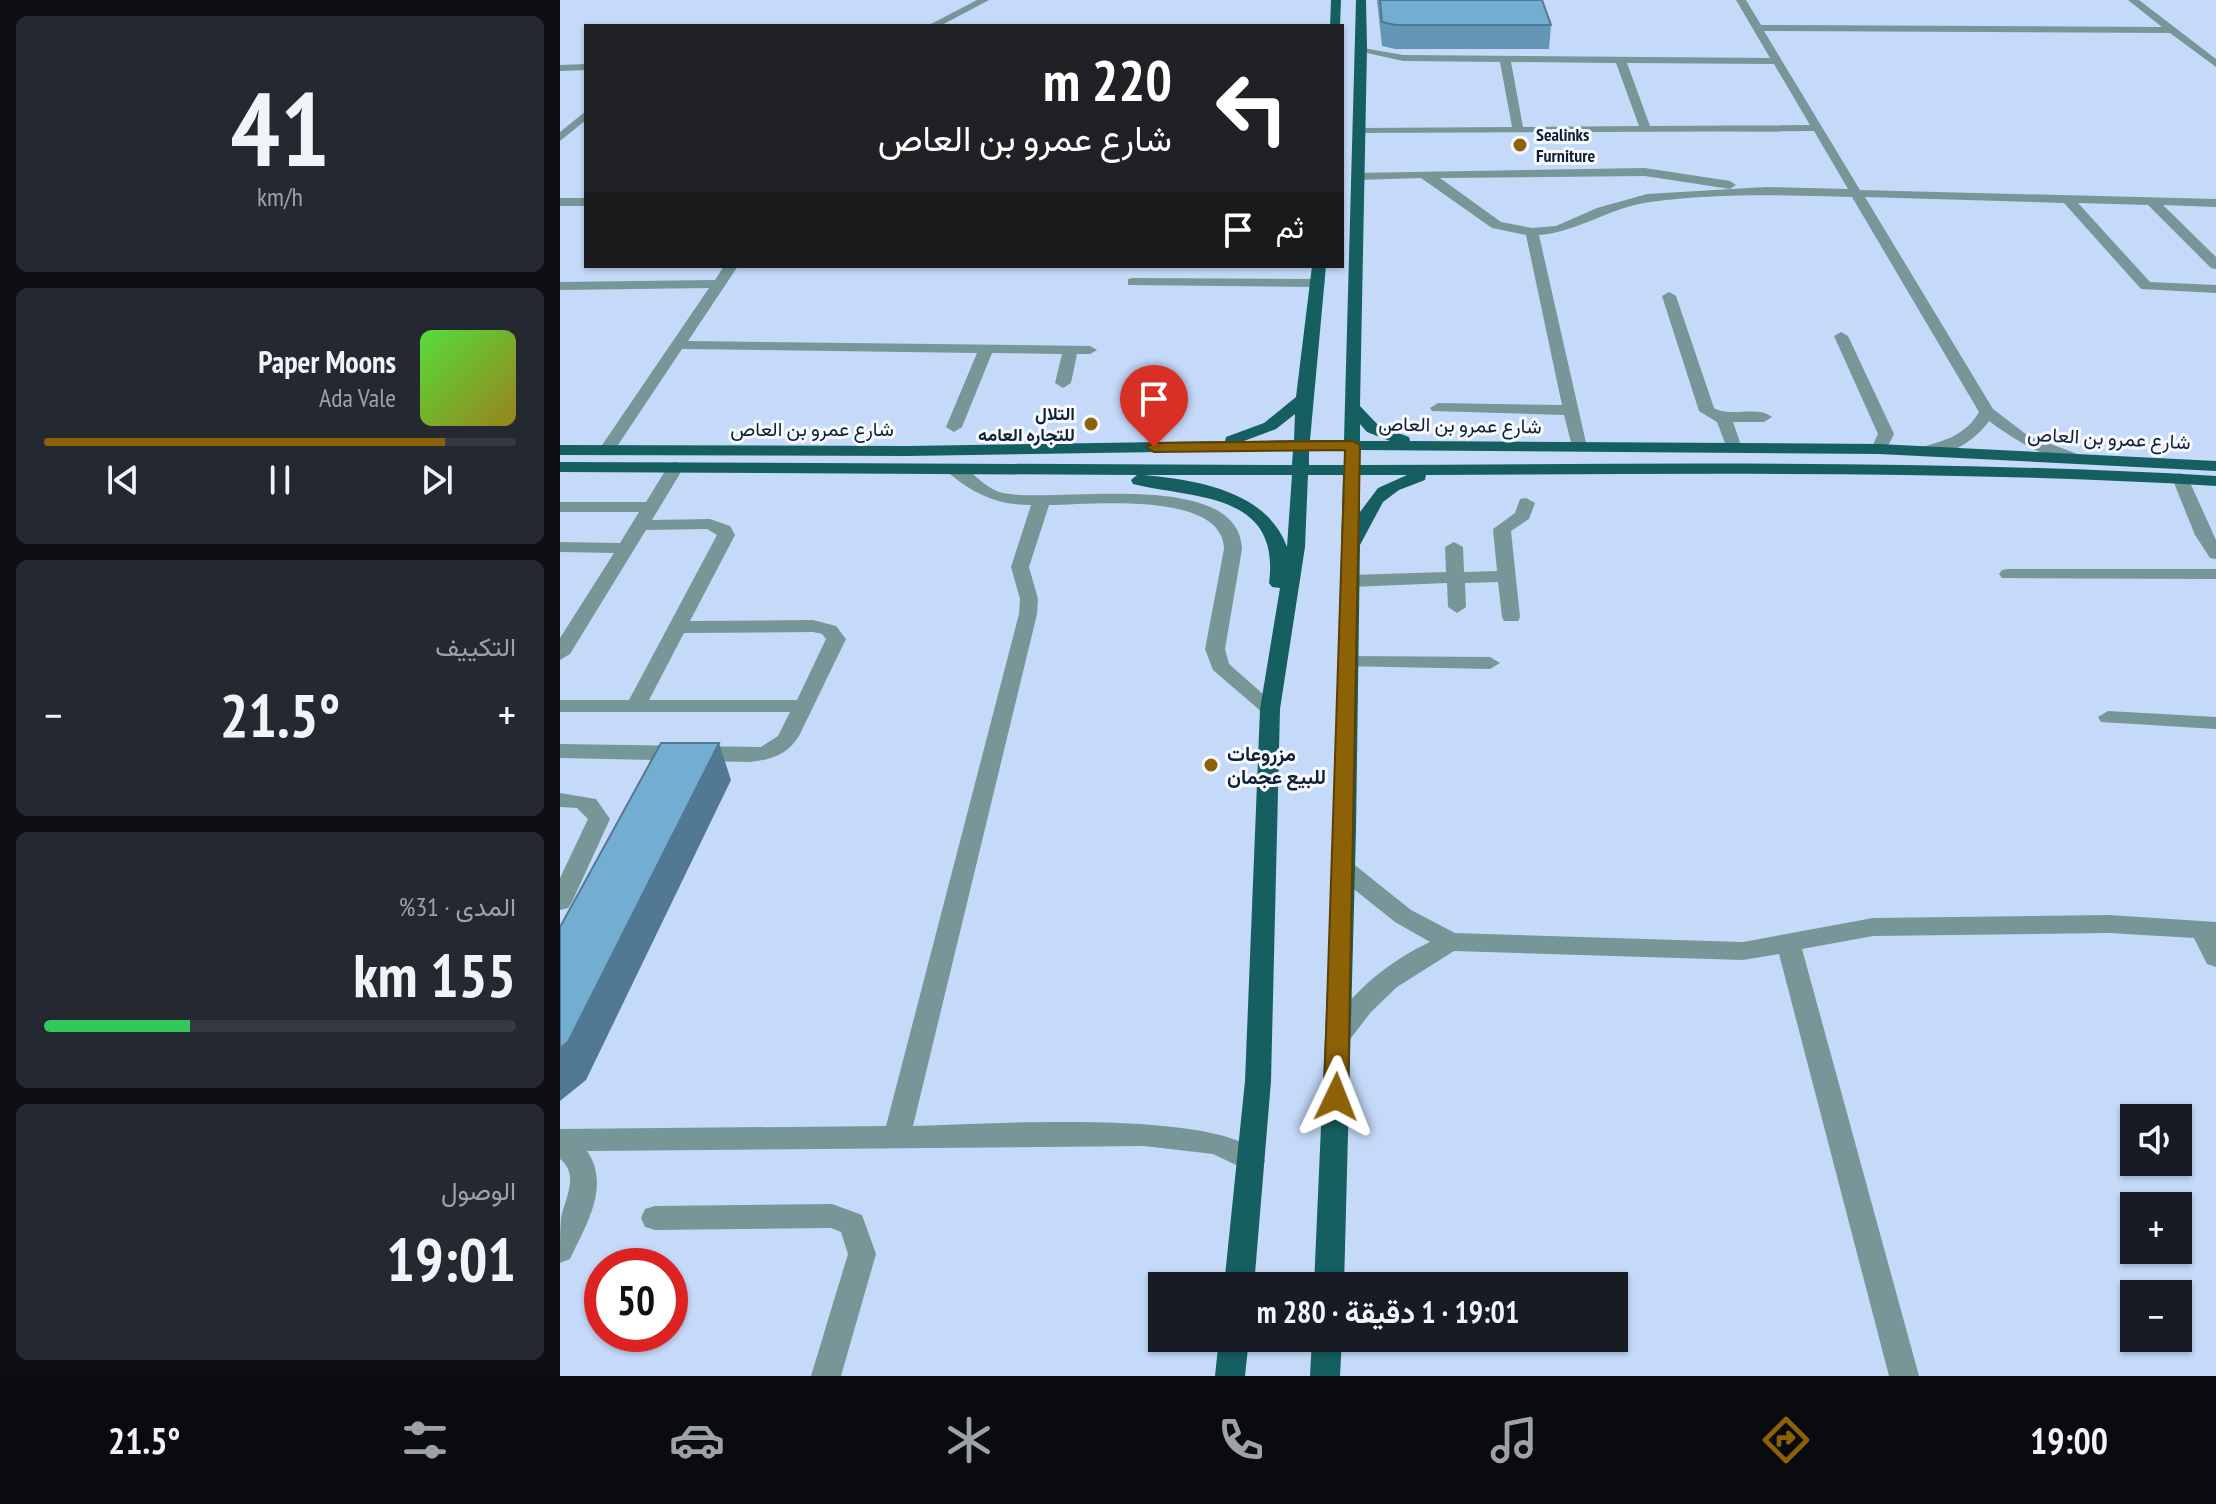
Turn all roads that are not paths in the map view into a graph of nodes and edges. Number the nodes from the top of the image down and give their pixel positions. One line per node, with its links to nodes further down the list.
1 (984, 0): 6 (street)
2 (1336, 0): 7 (main road)
3 (1361, 0): 10 (main road)
4 (1741, 0): 8 (street)
5 (2133, 0): 9 (street)
6 (936, 24)
7 (1335, 24)
8 (1759, 28): 9 (street); 14 (street)
9 (2172, 30): 15 (street)
10 (1362, 49): 11 (street); 18 (main road)
11 (1403, 58): 12 (street); 18 (street)
12 (1505, 59): 13 (street); 22 (street)
13 (1620, 59): 14 (street); 21 (street)
14 (1780, 61): 20 (street)
15 (2216, 64)
16 (584, 67): 17 (street)
17 (560, 68)
18 (1362, 68): 23 (main road)
19 (584, 116): 24 (street)
20 (1820, 128): 21 (street); 28 (street)
21 (1646, 129): 22 (street)
22 (1518, 130): 23 (street)
23 (1360, 131): 26 (main road)
24 (560, 138)
25 (1423, 174): 26 (street); 27 (street); 34 (street)
26 (1359, 176): 52 (main road)
27 (1766, 191): 28 (street); 34 (street)
28 (1860, 194): 29 (street); 54 (street)
29 (2068, 200): 32 (street); 42 (street)
30 (560, 202): 31 (street)
31 (584, 202)
32 (2152, 202): 33 (street); 35 (street)
33 (2216, 203)
34 (1532, 232): 53 (street)
35 (2216, 265)
36 (730, 268): 40 (street)
37 (1319, 268): 39 (main road)
38 (1133, 282): 39 (street)
39 (1318, 283): 50 (main road)
40 (719, 284): 41 (street); 45 (street)
41 (560, 286)
42 (2216, 289)
43 (1669, 296): 56 (street)
44 (1841, 336): 64 (street)
45 (678, 345): 48 (street); 66 (street)
46 (1070, 350): 47 (street); 48 (street); 49 (street)
47 (1090, 350)
48 (985, 351): 57 (street)
49 (1063, 383)
50 (1304, 399): 58 (main road); 60 (main road)
51 (1438, 408): 53 (street)
52 (1354, 409): 59 (main road); 62 (main road)
53 (1570, 410): 61 (street)
54 (1987, 412): 67 (street); 68 (street)
55 (1764, 417): 56 (street)
56 (1724, 418): 63 (street)
57 (954, 427)
58 (1300, 445): 59 (main road, شارع عمرو بن العاص); 60 (main road, شارع عمرو بن العاص); 76 (main road)
59 (1353, 445): 62 (main road, شارع عمرو بن العاص); 72 (main road)
60 (1198, 447): 66 (main road, شارع عمرو بن العاص)
61 (1579, 447): 62 (main road, شارع عمرو بن العاص); 63 (main road, شارع عمرو بن العاص)
62 (1442, 448)
63 (1734, 448): 64 (main road, شارع عمرو بن العاص)
64 (1879, 449): 67 (main road, شارع عمرو بن العاص)
65 (560, 450): 66 (main road, شارع عمرو بن العاص)
66 (606, 451)
67 (1924, 451): 68 (main road, شارع عمرو بن العاص)
68 (2074, 458): 69 (main road, شارع عمرو بن العاص)
69 (2216, 466)
70 (560, 467): 71 (main road, شارع عمرو بن العاص)
71 (676, 467): 74 (main road, شارع عمرو بن العاص); 82 (street)
72 (1353, 469): 73 (main road, شارع عمرو بن العاص); 76 (main road, شارع عمرو بن العاص); 87 (main road)
73 (1449, 469): 77 (main road, شارع عمرو بن العاص); 87 (main road)
74 (956, 470): 75 (main road, شارع عمرو بن العاص); 79 (street)
75 (988, 470): 76 (main road, شارع عمرو بن العاص); 100 (main road)
76 (1300, 470): 100 (main road)
77 (2180, 478): 78 (main road, شارع عمرو بن العاص); 88 (street)
78 (2216, 481)
79 (1041, 502): 104 (street); 116 (street)
80 (1526, 503): 91 (street)
81 (560, 507): 82 (street)
82 (651, 507): 83 (street)
83 (640, 525): 86 (street); 96 (street)
84 (560, 547): 86 (street)
85 (1454, 547): 92 (street)
86 (626, 548): 97 (street)
87 (1352, 552): 93 (main road)
88 (2216, 554)
89 (2008, 574): 90 (street)
90 (2216, 574)
91 (1509, 576): 92 (street); 95 (street)
92 (1456, 578): 93 (street); 94 (street)
93 (1351, 581): 98 (main road)
94 (1457, 607)
95 (1511, 617)
96 (678, 627): 102 (street); 103 (street)
97 (560, 654)
98 (1349, 662): 99 (street); 109 (main road)
99 (1490, 663)
100 (1276, 664): 104 (main road)
101 (560, 706): 102 (street)
102 (636, 706): 103 (street)
103 (804, 706): 107 (street)
104 (1270, 709): 118 (main road)
105 (2108, 717): 106 (street)
106 (2216, 723)
107 (560, 751)
108 (560, 800): 110 (street)
109 (1343, 868): 112 (street); 115 (main road)
110 (560, 902)
111 (2209, 930): 113 (street); 114 (street)
112 (1451, 942): 113 (street); 115 (street)
113 (1789, 945): 128 (street)
114 (2216, 958)
115 (1339, 1035): 122 (main road)
116 (897, 1137): 117 (street); 118 (street)
117 (560, 1142): 120 (street)
118 (1251, 1161): 121 (main road)
119 (655, 1218): 125 (street)
120 (560, 1250)
121 (1240, 1272)
122 (1330, 1272)
123 (1233, 1352): 126 (main road)
124 (1326, 1352): 127 (main road)
125 (826, 1376)
126 (1230, 1376)
127 (1325, 1376)
128 (1904, 1376)

